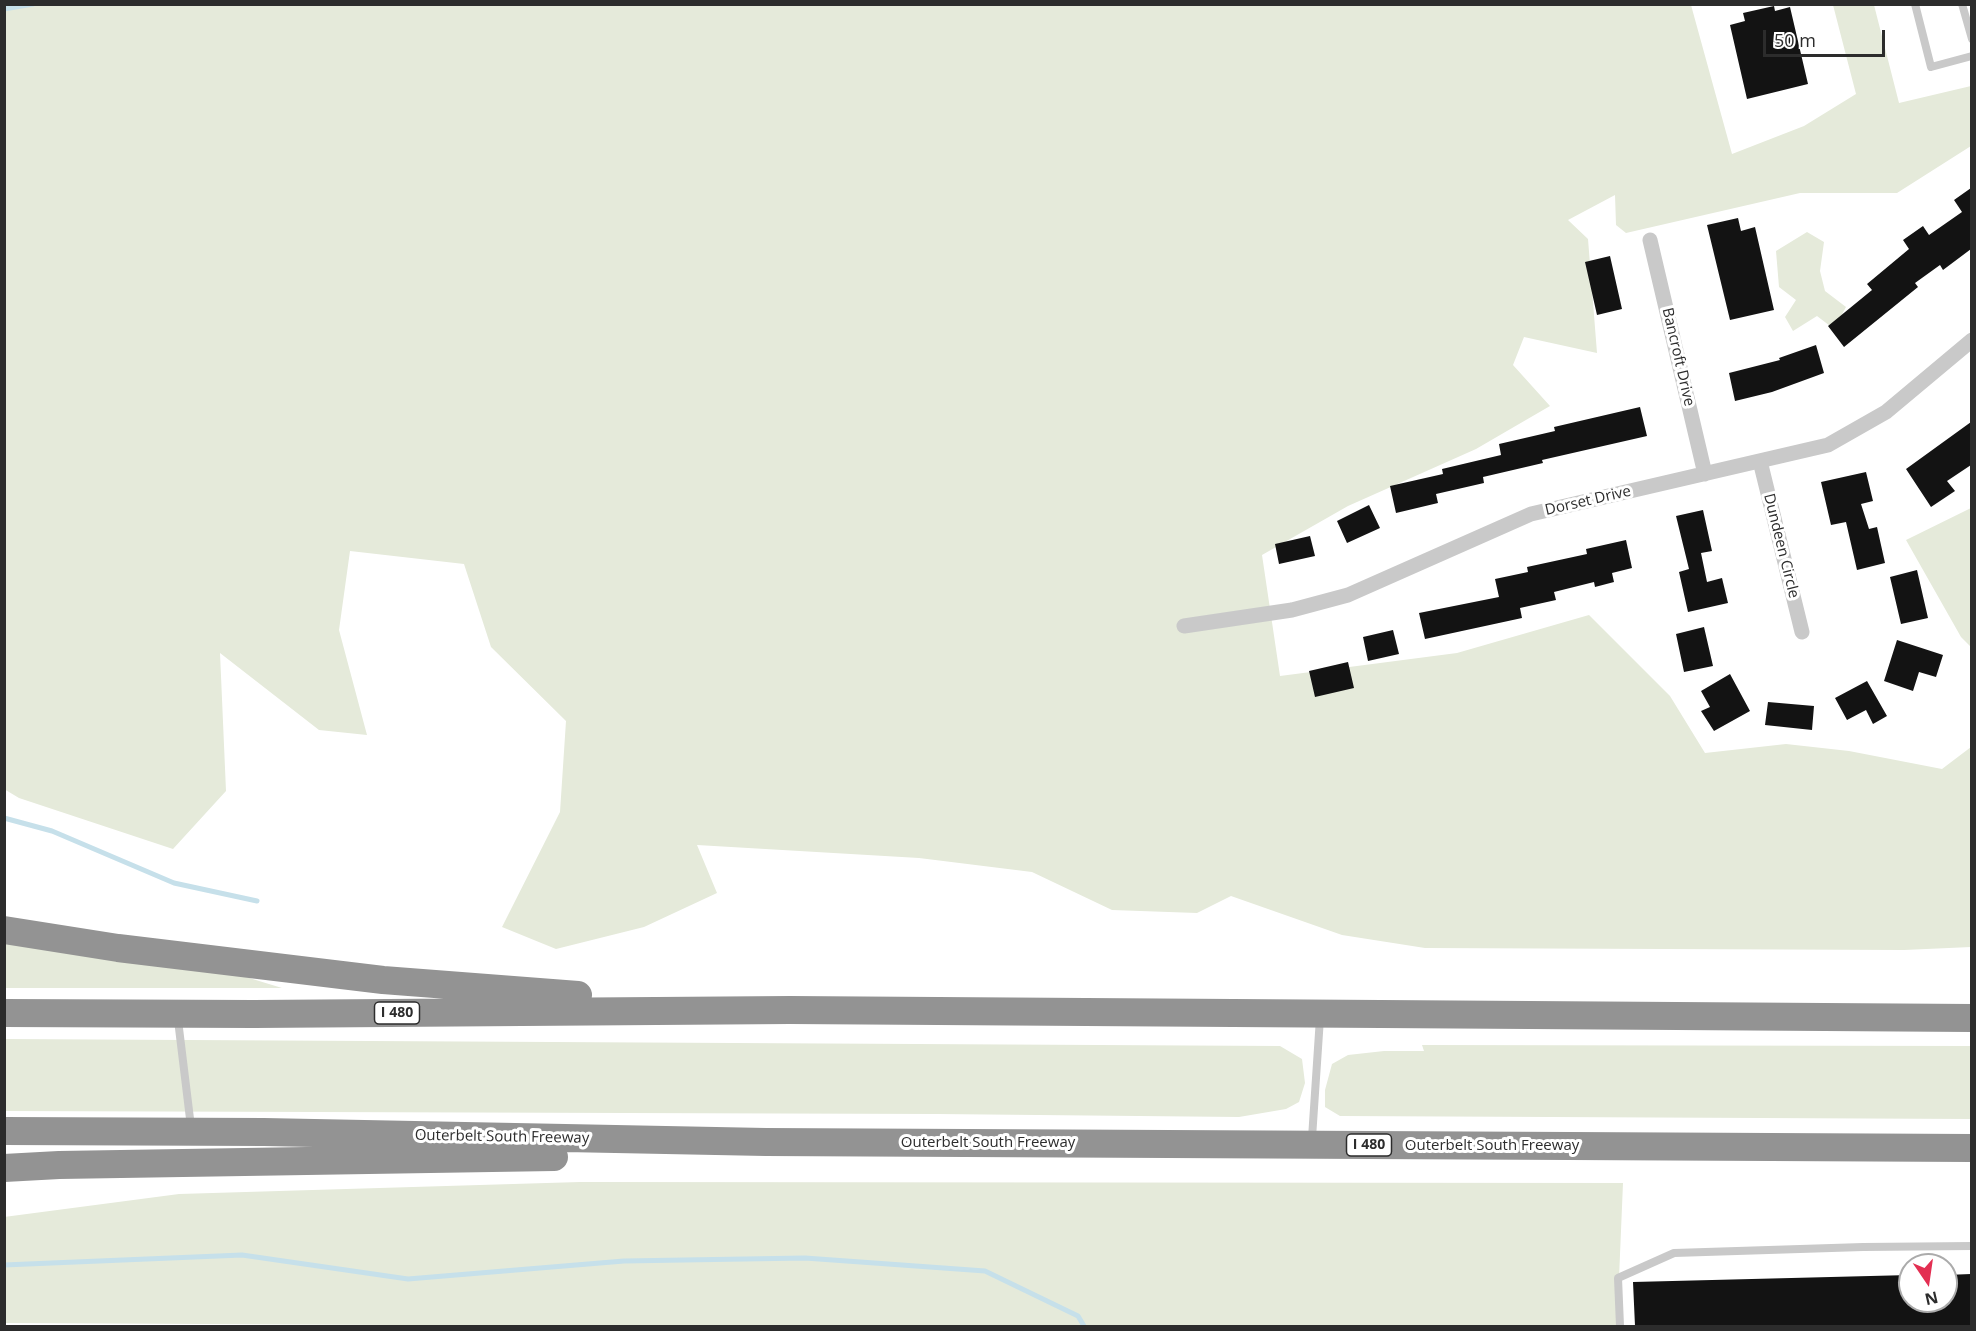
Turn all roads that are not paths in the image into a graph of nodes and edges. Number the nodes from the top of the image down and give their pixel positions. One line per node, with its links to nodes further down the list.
1 (1915, 4): 4 (lane)
2 (1962, 4): 3 (lane)
3 (1971, 39)
4 (1971, 56)
5 (1650, 240): 8 (street, Bancroft Drive)
6 (1971, 340): 7 (street, Dorset Drive)
7 (1760, 461): 8 (street, Dorset Drive); 10 (street, Dundeen Circle)
8 (1705, 474): 9 (street, Dorset Drive)
9 (1184, 626)
10 (1802, 632)
11 (4, 916): 13 (highway)
12 (4, 930): 13 (highway)
13 (206, 958): 14 (highway)
14 (790, 1010): 16 (highway, I 480); 17 (highway, I 480)
15 (4, 1013): 16 (highway, I 480)
16 (177, 1014): 20 (lane)
17 (1321, 1014): 18 (highway, I 480); 22 (lane)
18 (1971, 1018)
19 (4, 1131): 20 (highway, Outerbelt South Freeway / I 480)
20 (192, 1132): 21 (highway, Outerbelt South Freeway / I 480)
21 (766, 1142): 22 (highway, Outerbelt South Freeway / I 480); 24 (highway)
22 (1312, 1145): 23 (highway, Outerbelt South Freeway / I 480)
23 (1971, 1148)
24 (4, 1168)
25 (1971, 1246): 26 (lane)
26 (1620, 1326)

